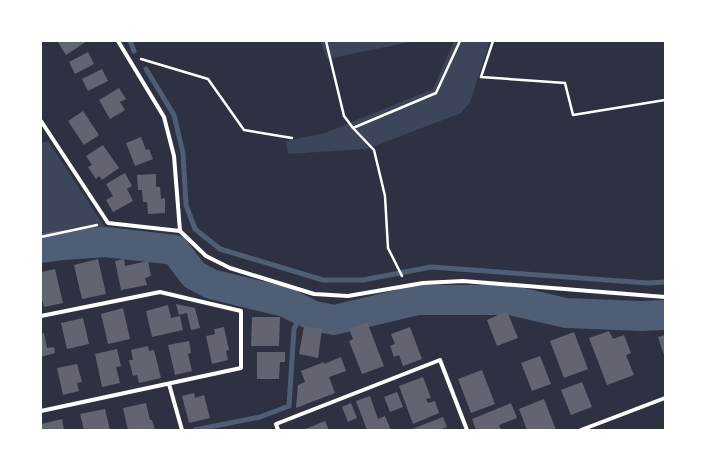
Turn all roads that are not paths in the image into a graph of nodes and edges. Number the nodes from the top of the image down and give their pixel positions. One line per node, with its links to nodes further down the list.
1 (118, 41): 3 (street)
2 (41, 121): 3 (street)
3 (180, 231): 4 (street)
4 (665, 297)
5 (41, 316): 6 (street)
6 (169, 384): 8 (street); 9 (street)
7 (665, 398): 12 (street)
8 (41, 411)
9 (182, 428)
10 (278, 430): 11 (street)
11 (467, 430)
12 (580, 430)

